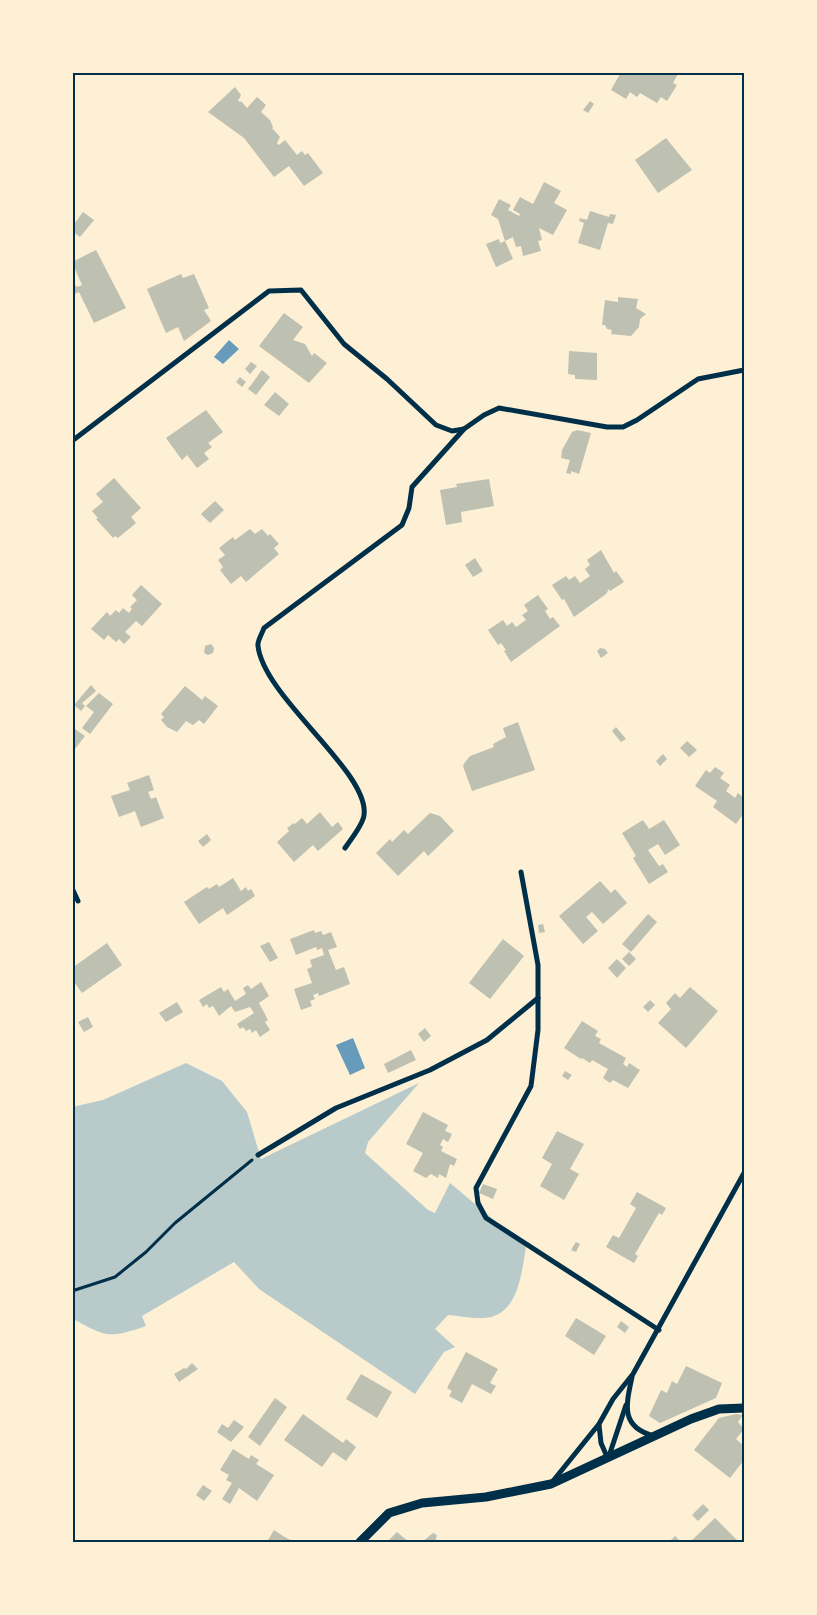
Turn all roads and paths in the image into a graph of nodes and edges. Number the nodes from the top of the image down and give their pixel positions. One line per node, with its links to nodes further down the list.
1 (744, 370): 2 (street)
2 (464, 429): 3 (street); 4 (street)
3 (72, 441)
4 (345, 848)
5 (521, 872): 8 (street)
6 (72, 888): 7 (street)
7 (78, 901)
8 (538, 998): 9 (street); 12 (street)
9 (258, 1155): 11 (path)
10 (744, 1173): 12 (street)
11 (72, 1291)
12 (659, 1330): 13 (street)
13 (633, 1374): 14 (street); 16 (street)
14 (626, 1404): 17 (street); 18 (street)
15 (744, 1408): 17 (street)
16 (599, 1424): 18 (street); 19 (street)
17 (655, 1436): 18 (street)
18 (608, 1459): 19 (street)
19 (551, 1484): 20 (street)
20 (360, 1542)

